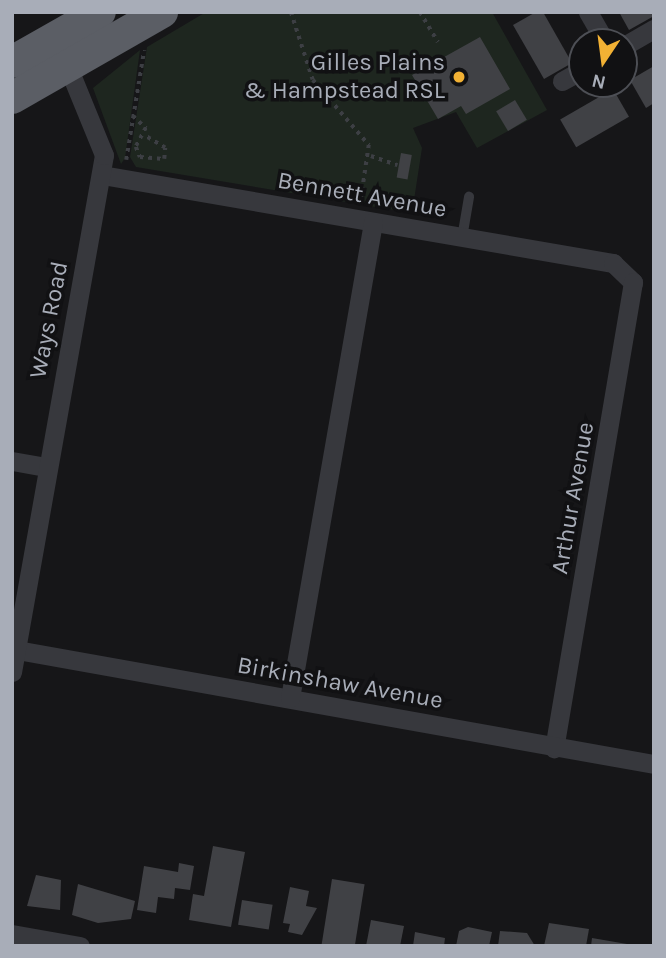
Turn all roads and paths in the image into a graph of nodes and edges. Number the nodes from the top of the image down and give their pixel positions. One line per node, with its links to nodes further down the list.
1 (100, 12): 9 (highway)
2 (290, 12): 18 (path)
3 (420, 12): 10 (path)
4 (588, 12): 6 (street)
5 (155, 16): 12 (highway); 16 (path)
6 (597, 28)
7 (654, 29): 8 (street)
8 (638, 38)
9 (52, 39): 11 (highway); 12 (highway)
10 (438, 42)
11 (12, 62)
12 (68, 67): 15 (highway); 20 (street, Ways Road)
13 (568, 78): 14 (street)
14 (562, 81)
15 (12, 98)
16 (132, 116): 17 (path); 21 (path)
17 (145, 136): 17 (path)
18 (371, 156): 19 (path); 23 (path)
19 (397, 166)
20 (102, 175): 21 (street, Bennett Avenue); 27 (street, Ways Road)
21 (124, 179): 23 (street, Bennett Avenue)
22 (469, 197): 24 (lane)
23 (366, 221): 24 (street, Bennett Avenue); 30 (street)
24 (462, 238): 25 (street, Bennett Avenue)
25 (613, 264): 31 (street, Arthur Avenue)
26 (12, 461): 27 (street)
27 (46, 467): 28 (street, Ways Road)
28 (17, 650): 29 (street, Ways Road); 30 (street, Birkinshaw Avenue)
29 (12, 672)
30 (290, 698): 31 (street, Birkinshaw Avenue)
31 (554, 748): 32 (street, Birkinshaw Avenue)
32 (654, 764)
33 (12, 934): 34 (street)
34 (80, 946)

